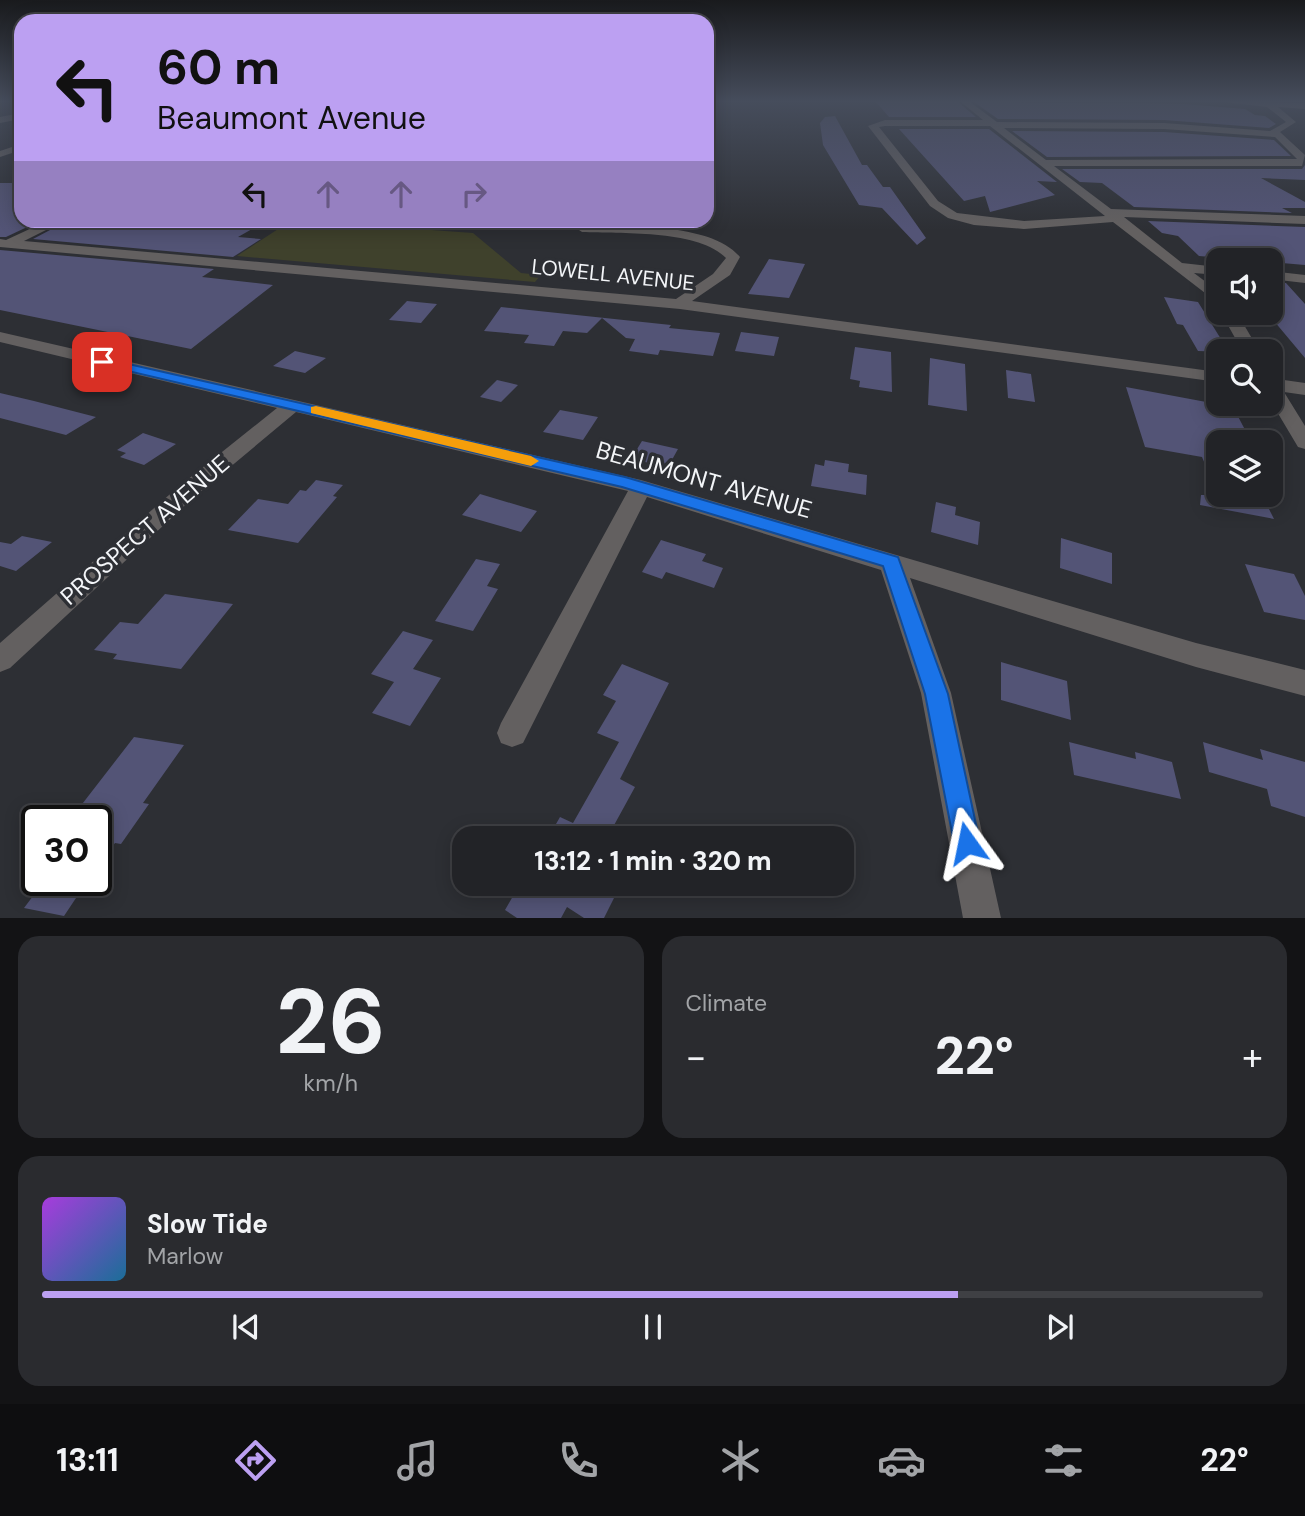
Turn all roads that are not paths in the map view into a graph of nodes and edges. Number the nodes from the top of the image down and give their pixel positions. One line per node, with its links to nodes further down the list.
1 (888, 145): 5 (street)
2 (1021, 145): 4 (street)
3 (1287, 145): 4 (street)
4 (1045, 163): 5 (street)
5 (1115, 216): 6 (street); 10 (street)
6 (1305, 220)
7 (41, 228): 9 (street)
8 (582, 228): 15 (street)
9 (4, 243): 15 (street, LOWELL AVENUE)
10 (1182, 267): 11 (street); 14 (street)
11 (1206, 270)
12 (1283, 276): 13 (street)
13 (1305, 279)
14 (1206, 288)
15 (680, 304): 17 (street, LOWELL AVENUE)
16 (0, 337): 20 (street, BEAUMONT AVENUE)
17 (1206, 375)
18 (1283, 386): 19 (street)
19 (1305, 389)
20 (294, 404): 23 (street, BEAUMONT AVENUE); 25 (street, PROSPECT AVENUE)
21 (1283, 405): 22 (street)
22 (1305, 443)
23 (641, 487): 24 (street, BEAUMONT AVENUE); 27 (street)
24 (891, 562): 26 (street, BEAUMONT AVENUE); 28 (street)
25 (0, 660)
26 (1305, 683)
27 (512, 733)
28 (982, 918)

